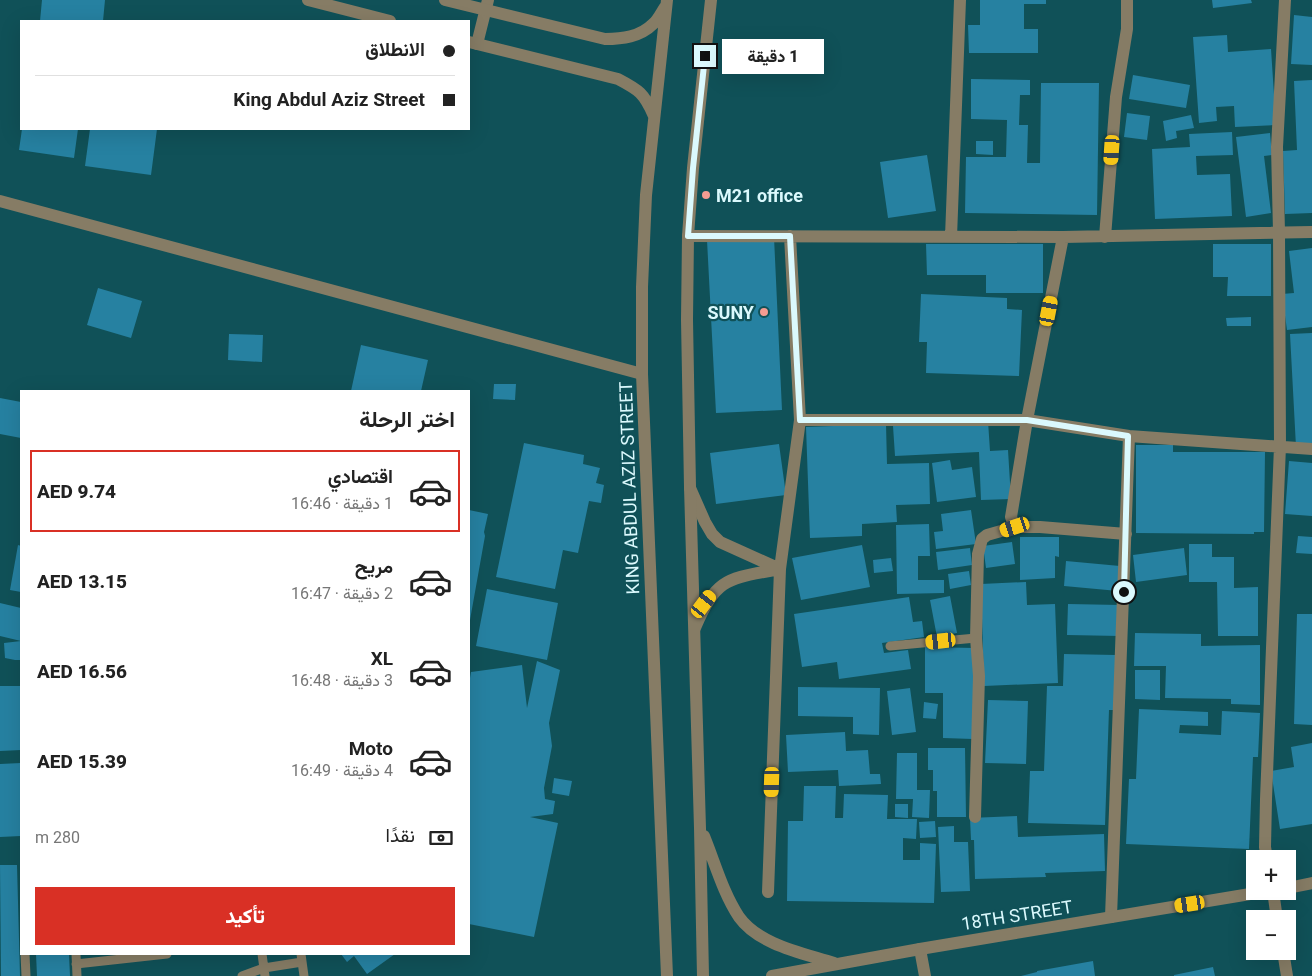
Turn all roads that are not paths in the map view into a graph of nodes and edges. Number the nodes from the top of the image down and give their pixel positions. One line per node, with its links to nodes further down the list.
1 (308, 0): 9 (street)
2 (445, 0): 8 (street)
3 (711, 0): 15 (street)
4 (960, 0): 17 (street)
5 (1127, 0): 18 (street)
6 (1285, 0): 13 (street)
7 (666, 3): 8 (street); 11 (street, KING ABDUL AZIZ STREET)
8 (486, 5): 10 (street)
9 (386, 20)
10 (473, 43): 11 (street)
11 (655, 117): 20 (street, KING ABDUL AZIZ STREET)
12 (0, 201): 20 (street)
13 (1279, 232): 14 (street); 18 (street); 24 (street)
14 (1312, 232)
15 (688, 236): 16 (street); 26 (street)
16 (790, 236): 17 (street); 21 (street)
17 (952, 237): 19 (street)
18 (1104, 237): 19 (street)
19 (1063, 238): 22 (street)
20 (642, 374): 56 (street, KING ABDUL AZIZ STREET)
21 (800, 420): 22 (street); 29 (street)
22 (1027, 420): 23 (street); 27 (street)
23 (1128, 436): 24 (street); 28 (street)
24 (1280, 446): 25 (street); 35 (street)
25 (1312, 449)
26 (690, 487): 29 (street); 30 (street)
27 (1015, 527): 28 (street); 31 (street)
28 (1126, 534): 40 (street)
29 (780, 569): 30 (street); 38 (street)
30 (695, 628): 34 (street)
31 (976, 638): 32 (lane); 33 (street)
32 (890, 646)
33 (975, 817)
34 (700, 828): 50 (street); 57 (street)
35 (1266, 850)
36 (1312, 883): 37 (street)
37 (1296, 886)
38 (768, 892)
39 (1246, 895): 40 (street, 18TH STREET)
40 (1112, 917): 41 (street, 18TH STREET)
41 (920, 949): 50 (street, 18TH STREET); 59 (street)
42 (25, 955): 52 (lane)
43 (76, 955): 49 (lane)
44 (152, 955): 46 (lane)
45 (262, 955): 51 (lane)
46 (138, 956): 49 (lane)
47 (301, 958): 51 (lane); 55 (lane)
48 (1284, 960): 60 (street)
49 (76, 964): 53 (lane)
50 (836, 964): 58 (street, 18TH STREET)
51 (264, 972): 54 (lane)
52 (26, 976)
53 (77, 976)
54 (242, 976)
55 (304, 976)
56 (667, 976)
57 (703, 976)
58 (772, 976)
59 (925, 976)
60 (1287, 976)

